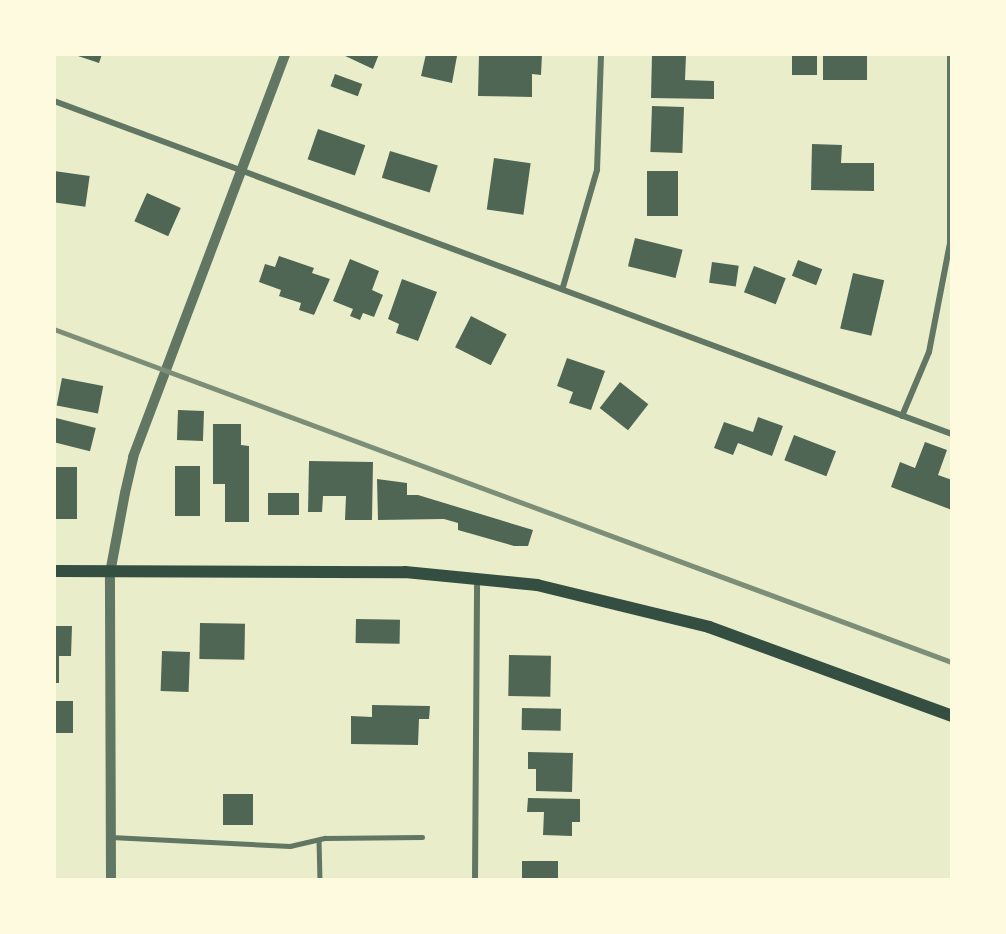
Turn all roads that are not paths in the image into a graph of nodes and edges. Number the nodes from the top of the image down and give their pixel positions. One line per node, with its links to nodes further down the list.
1 (285, 54): 5 (street)
2 (602, 54): 6 (street)
3 (950, 54): 7 (street)
4 (54, 100): 5 (street)
5 (241, 170): 6 (street); 10 (street)
6 (563, 287): 7 (street)
7 (902, 416): 8 (street)
8 (952, 434)
9 (54, 571): 10 (main road)
10 (110, 573): 11 (main road); 13 (street)
11 (477, 580): 12 (main road); 18 (street)
12 (952, 716)
13 (111, 837): 15 (lane); 16 (street)
14 (423, 837): 15 (lane)
15 (319, 840): 17 (lane)
16 (111, 880)
17 (320, 880)
18 (475, 880)

